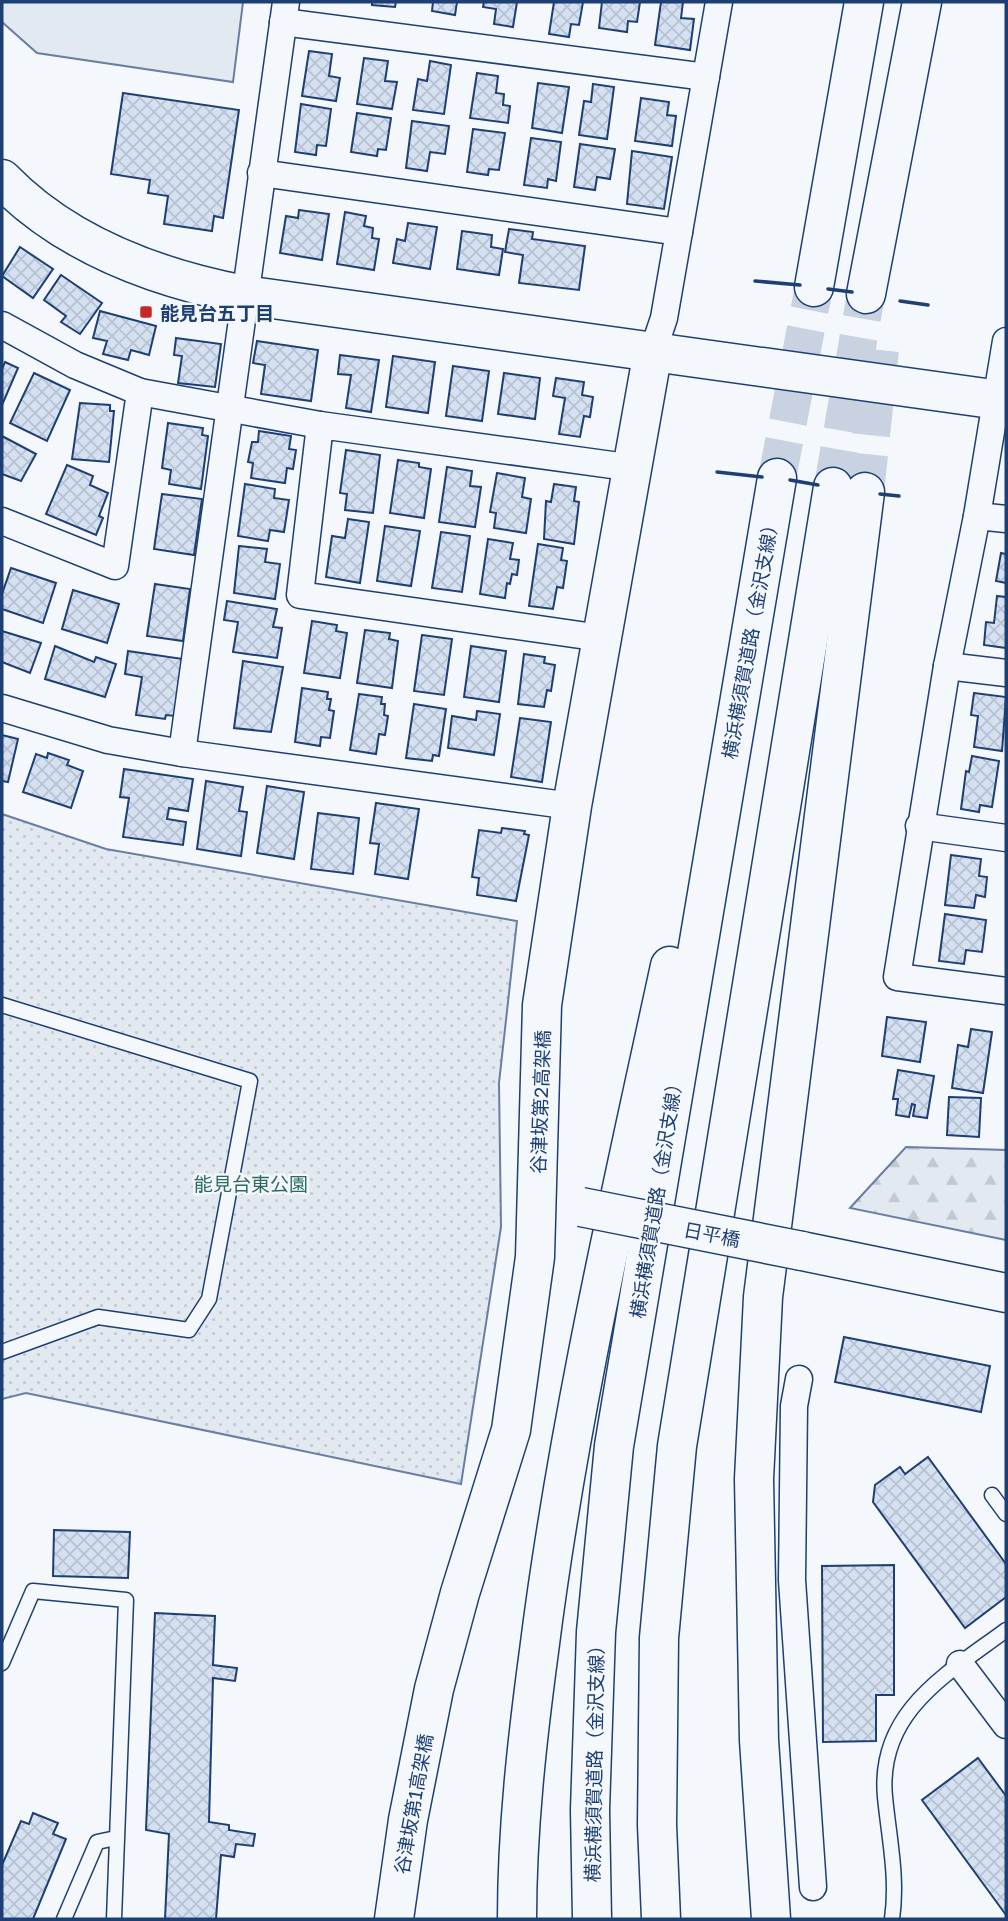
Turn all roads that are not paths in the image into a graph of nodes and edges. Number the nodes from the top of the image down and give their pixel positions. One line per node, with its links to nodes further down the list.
1 (719, 2): 5 (street)
2 (864, 2): 9 (main road)
3 (921, 6): 11 (main road)
4 (285, 12): 5 (street); 6 (street)
5 (706, 77): 8 (street)
6 (261, 173): 8 (street); 10 (street)
7 (2, 179): 10 (main road)
8 (679, 232): 14 (street)
9 (814, 286)
10 (244, 295): 14 (main road); 17 (street)
11 (876, 297)
12 (2, 325): 15 (street)
13 (1006, 341): 16 (street)
14 (653, 351): 16 (main road); 19 (main road, 谷津坂第2高架橋)
15 (140, 392): 17 (street); 23 (street)
16 (1000, 401): 21 (street)
17 (232, 410): 18 (street); 29 (street)
18 (320, 425): 19 (street); 25 (street)
19 (634, 468): 25 (main road, 谷津坂第2高架橋)
20 (777, 478): 24 (main road, 横浜横須賀道路（金沢支線）)
21 (977, 516): 22 (street); 26 (street)
22 (1006, 519)
23 (2, 521)
24 (769, 521): 52 (main road); 53 (main road, 横浜横須賀道路（金沢支線）)
25 (601, 638): 30 (main road, 谷津坂第2高架橋)
26 (947, 666): 27 (street); 31 (street)
27 (1006, 673)
28 (2, 708): 29 (street)
29 (182, 753): 30 (street)
30 (572, 806): 35 (main road, 谷津坂第2高架橋)
31 (919, 826): 32 (street); 33 (street)
32 (1006, 838)
33 (1006, 991)
34 (2, 1005): 38 (lane)
35 (537, 1199): 36 (main road, 谷津坂第2高架橋); 45 (main road, 谷津坂第2高架橋)
36 (581, 1208): 37 (main road, 日平橋, bridge)
37 (1006, 1293)
38 (2, 1352)
39 (799, 1379): 48 (street)
40 (992, 1495): 41 (lane)
41 (1006, 1514)
42 (1006, 1630): 44 (lane)
43 (2, 1663): 47 (lane)
44 (960, 1664): 46 (street); 56 (lane)
45 (434, 1689): 51 (main road, 谷津坂第1高架橋)
46 (1006, 1725)
47 (116, 1838): 49 (lane); 50 (lane)
48 (813, 1887)
49 (64, 1919)
50 (114, 1919)
51 (394, 1919)
52 (517, 1919)
53 (592, 1919)
54 (661, 1919): 55 (main road)
55 (771, 1919)
56 (892, 1919)

